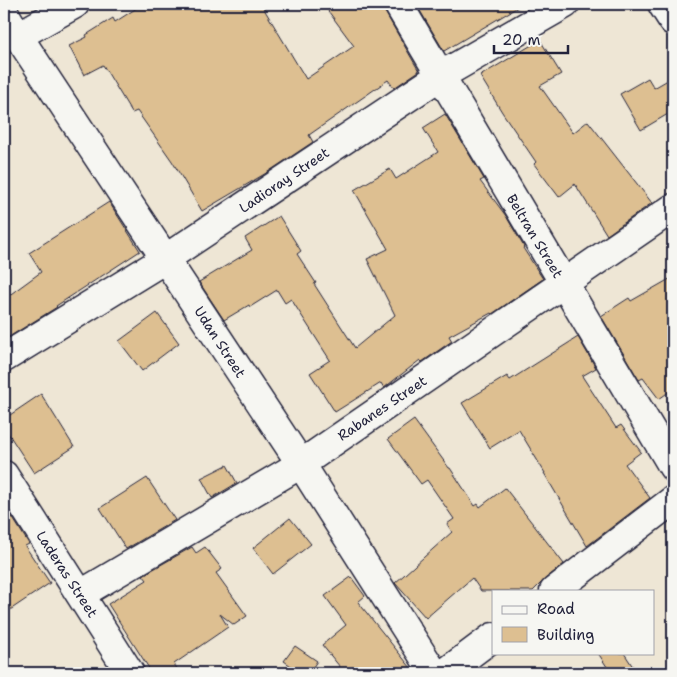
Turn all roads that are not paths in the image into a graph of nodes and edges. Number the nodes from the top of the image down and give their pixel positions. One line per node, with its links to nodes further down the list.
1 (75, 4): 7 (street)
2 (398, 4): 8 (street, Beltran Street)
3 (565, 4): 8 (street, Ladioray Street)
4 (662, 4): 6 (street)
5 (4, 12): 7 (street, Udan Street)
6 (673, 21)
7 (18, 36): 10 (street, Udan Street)
8 (440, 76): 10 (street, Ladioray Street); 11 (street, Beltran Street)
9 (673, 208): 11 (street, Rabanes Street)
10 (165, 259): 12 (street, Ladioray Street); 13 (street, Udan Street)
11 (563, 284): 13 (street, Rabanes Street); 14 (street, Beltran Street)
12 (4, 358)
13 (300, 464): 18 (street, Rabanes Street); 21 (street, Udan Street)
14 (673, 467)
15 (4, 475): 18 (street, Laderas Street)
16 (673, 500): 17 (street)
17 (555, 590)
18 (81, 594): 20 (street, Laderas Street)
19 (492, 638): 22 (street)
20 (130, 673)
21 (434, 673)
22 (445, 673)

